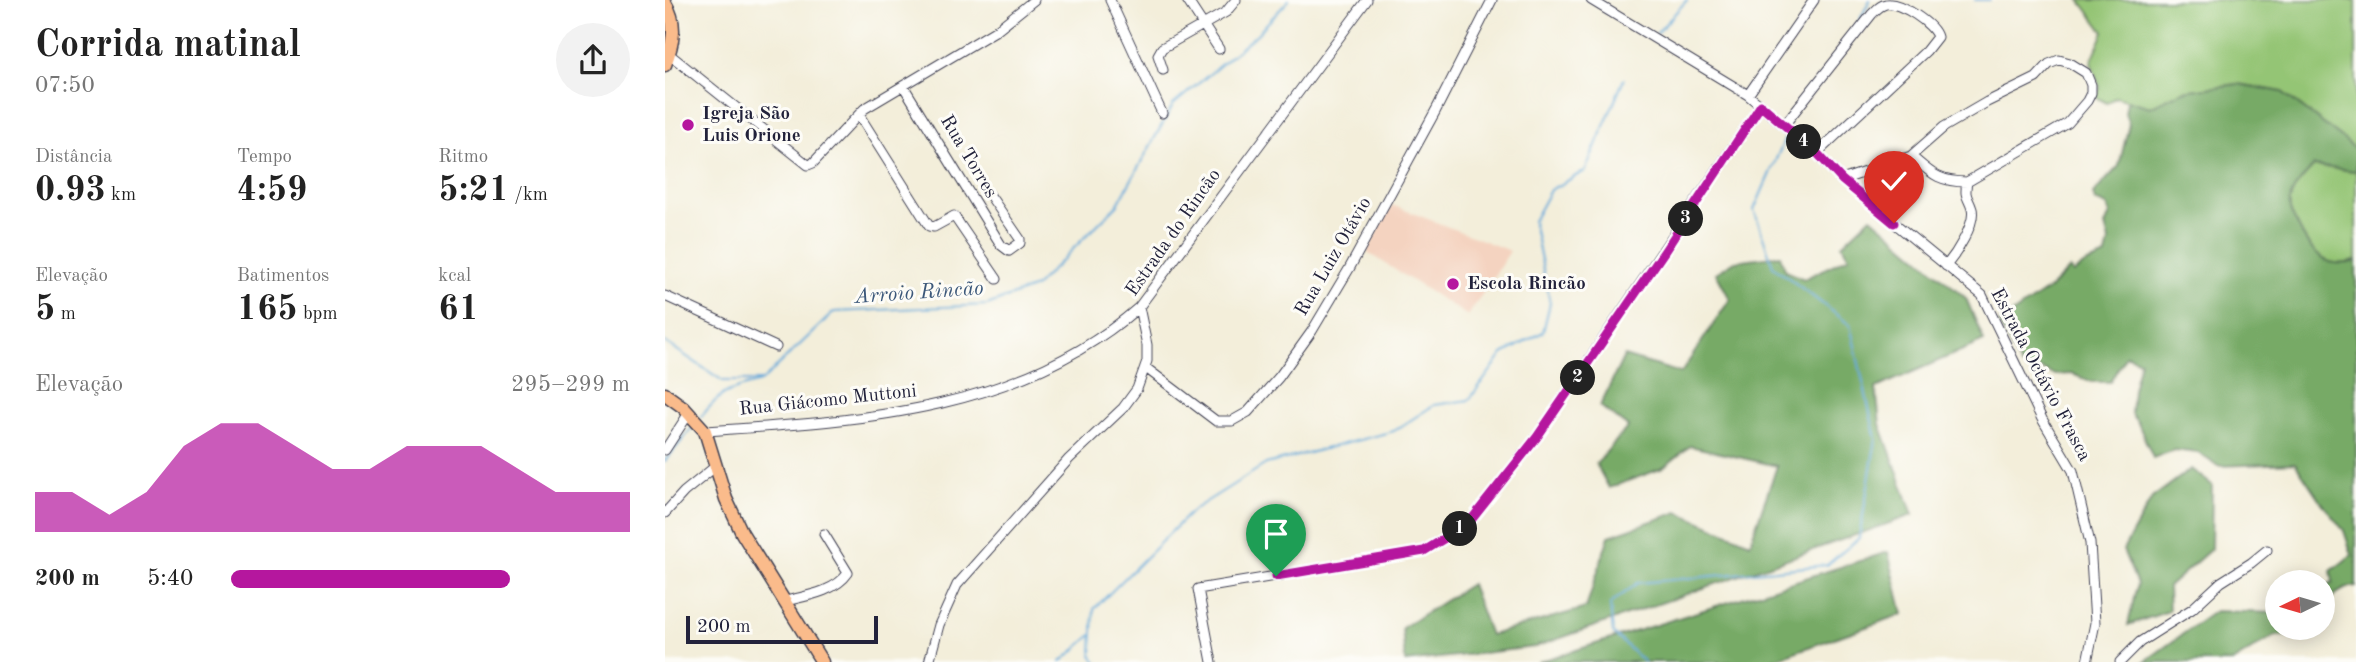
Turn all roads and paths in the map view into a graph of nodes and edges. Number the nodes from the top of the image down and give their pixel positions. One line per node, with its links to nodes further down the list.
1 (1034, 0): 14 (street)
2 (1109, 0): 17 (street)
3 (1187, 0): 10 (street)
4 (1236, 0): 10 (street)
5 (1367, 0): 28 (street, Estrada do Rincão)
6 (1492, 0): 30 (street, Rua Luiz Otávio)
7 (1591, 0): 15 (street, Estrada Octávio Frasca)
8 (1814, 0): 15 (street)
9 (665, 3): 12 (main road)
10 (1203, 25): 11 (street); 13 (street)
11 (1219, 49)
12 (667, 60): 18 (street)
13 (1163, 70)
14 (904, 87): 18 (street); 24 (street, Rua Torres)
15 (1748, 95): 16 (street, Estrada Octávio Frasca)
16 (1761, 105): 19 (street, Estrada Octávio Frasca); 41 (street)
17 (1161, 113)
18 (859, 115): 26 (street)
19 (1784, 125): 20 (street, Estrada Octávio Frasca); 20 (street)
20 (1817, 153): 22 (street, Estrada Octávio Frasca)
21 (1911, 156): 22 (street); 23 (street); 23 (street)
22 (1842, 180): 25 (street, Estrada Octávio Frasca)
23 (1967, 183): 25 (street)
24 (989, 194)
25 (1946, 266): 42 (street, Estrada Octávio Frasca)
26 (997, 278)
27 (665, 296): 29 (street)
28 (1139, 307): 30 (street, Estrada do Rincão); 32 (street, Rua Giácomo Muttoni)
29 (776, 346)
30 (1146, 368): 40 (street)
31 (665, 394): 32 (main road)
32 (697, 422): 33 (street); 34 (main road)
33 (665, 450)
34 (716, 466): 35 (street); 38 (main road)
35 (665, 513)
36 (824, 534): 38 (street)
37 (2267, 550): 43 (street)
38 (785, 601): 39 (main road)
39 (822, 662)
40 (929, 662)
41 (1212, 662)
42 (2087, 662)
43 (2120, 662)

